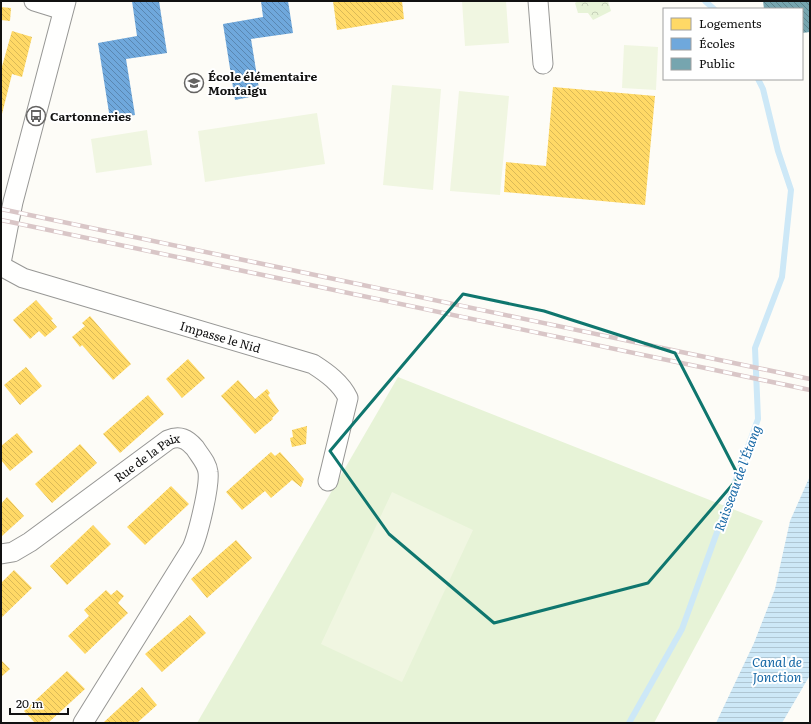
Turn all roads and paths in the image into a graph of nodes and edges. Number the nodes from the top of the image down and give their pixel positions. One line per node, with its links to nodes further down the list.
1 (34, 1): 3 (street)
2 (538, 1): 4 (street)
3 (64, 5): 5 (street)
4 (543, 64)
5 (1, 263)
6 (1, 266): 7 (street, Impasse le Nid)
7 (328, 481)
8 (1, 554): 9 (street, Rue de la Paix)
9 (83, 723)

